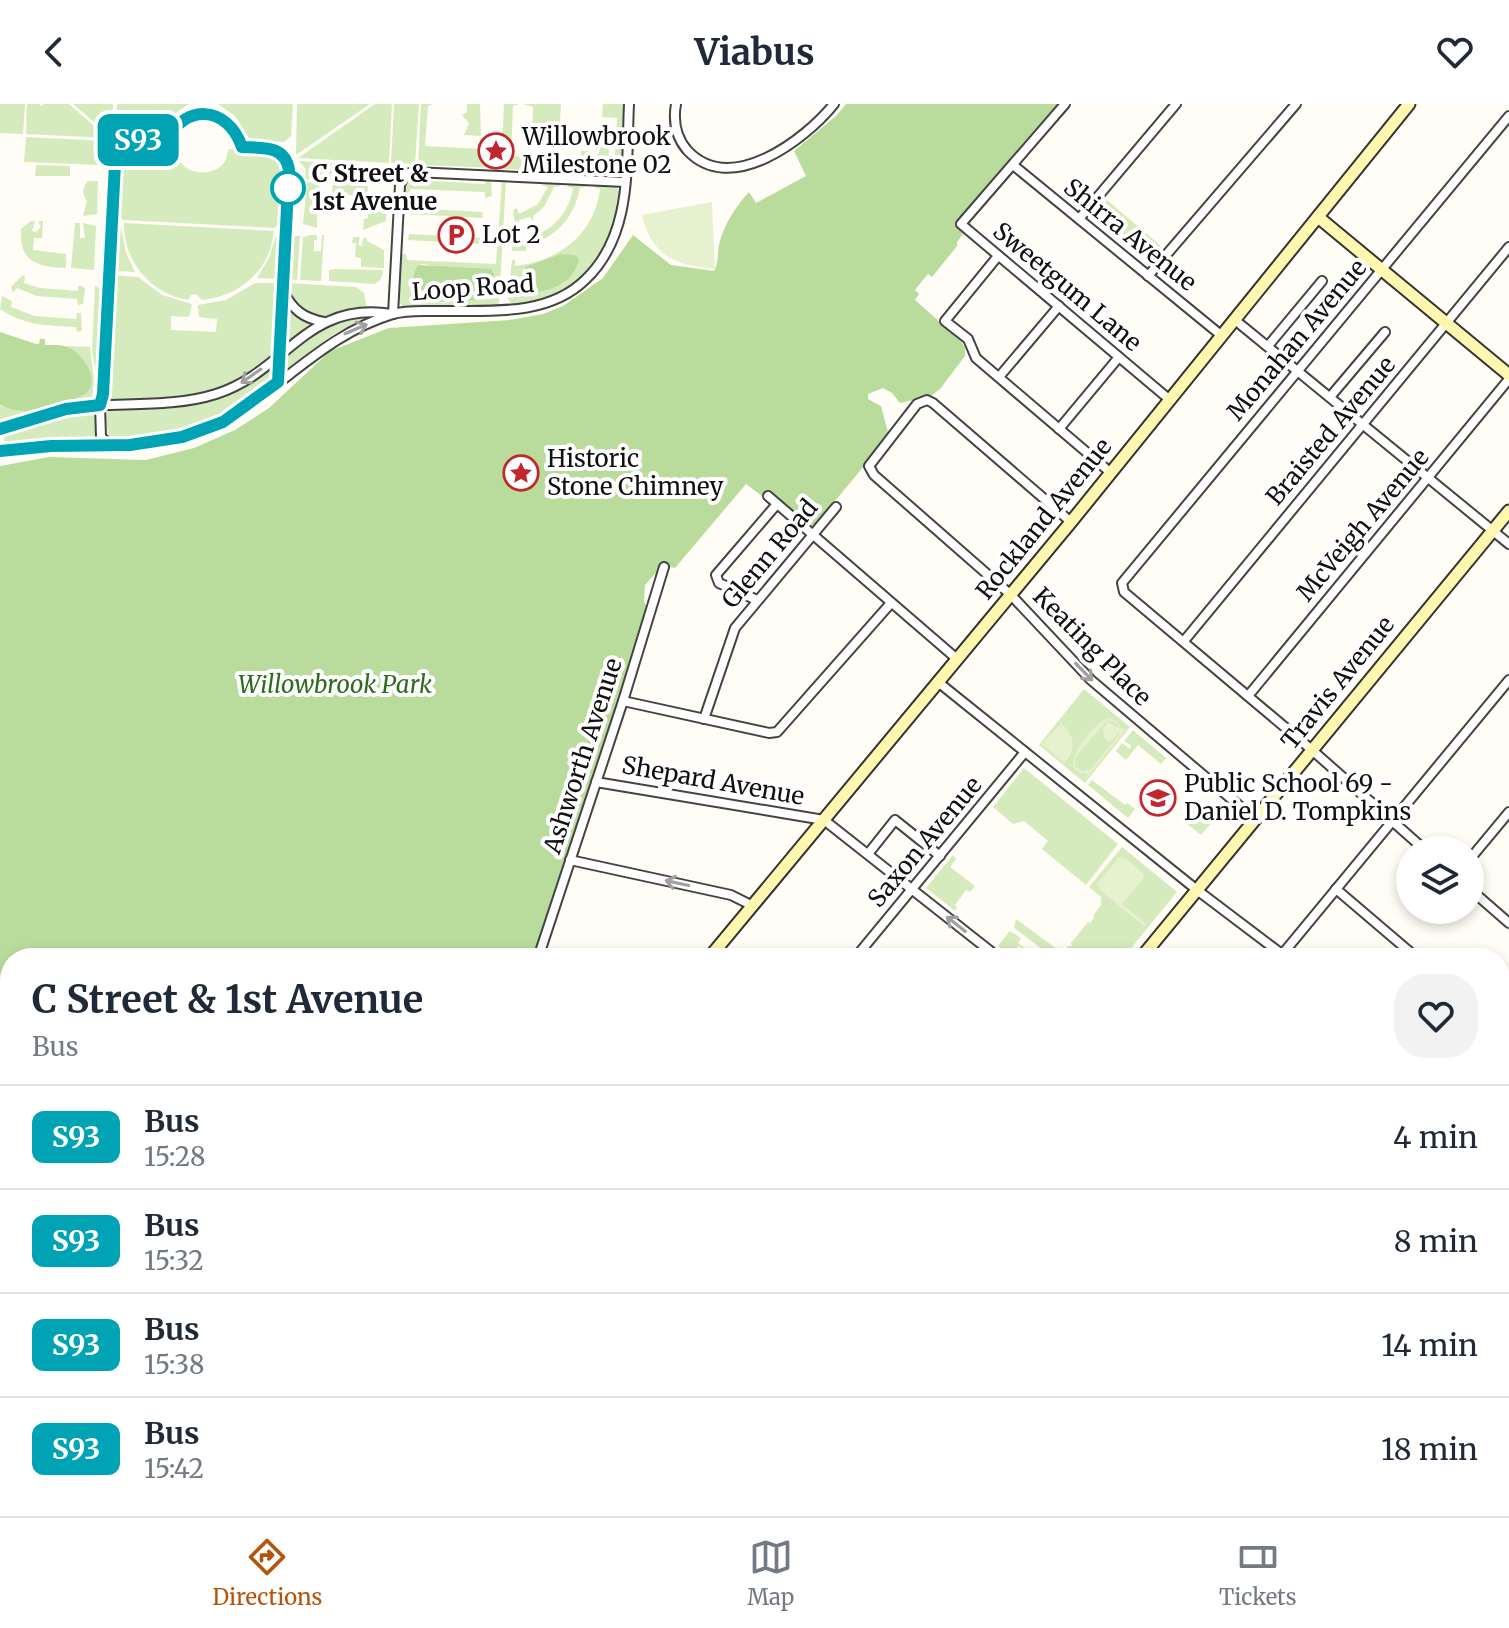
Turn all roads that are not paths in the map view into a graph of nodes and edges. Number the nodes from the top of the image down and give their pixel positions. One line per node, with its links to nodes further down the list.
1 (629, 104): 10 (street, Loop Road)
2 (676, 104): 3 (street)
3 (834, 104)
4 (1065, 104): 9 (street)
5 (1176, 104): 12 (street)
6 (1296, 104): 16 (street)
7 (1403, 106): 11 (street, Rockland Avenue)
8 (1509, 116): 15 (street, Monahan Avenue)
9 (1013, 165): 12 (street, Shirra Avenue); 14 (street, Sweetgum Lane)
10 (625, 182): 20 (street, Loop Road); 20 (street)
11 (1318, 217): 15 (street); 21 (street, Rockland Avenue)
12 (1079, 219): 16 (street, Shirra Avenue)
13 (1509, 247): 23 (street, Braisted Avenue)
14 (998, 256): 19 (street, Sweetgum Lane); 30 (street)
15 (1382, 269): 23 (street); 29 (street, Monahan Avenue)
16 (1148, 276): 25 (street, Shirra Avenue)
17 (1322, 281): 26 (street)
18 (283, 290): 22 (street); 27 (street); 35 (street)
19 (1059, 306): 28 (street, Sweetgum Lane); 30 (street)
20 (393, 314): 22 (street, Loop Road); 32 (street, Loop Road, one-way to 20)
21 (1235, 320): 25 (street, Rockland Avenue); 26 (street)
22 (324, 323): 27 (street, Loop Road)
23 (1446, 323): 31 (street); 36 (street, Braisted Avenue)
24 (1385, 332): 33 (street)
25 (1222, 336): 34 (street, Rockland Avenue)
26 (1268, 346): 29 (street)
27 (279, 356): 32 (street); 35 (street, Loop Road, one-way to 35)
28 (1119, 357): 34 (street, Sweetgum Lane); 38 (street)
29 (1298, 371): 33 (street); 55 (street, Monahan Avenue)
30 (999, 377): 38 (street)
31 (1509, 377): 42 (street, McVeigh Avenue)
32 (278, 382): 39 (street, Loop Road)
33 (1330, 397): 36 (street)
34 (1170, 400): 41 (street, Rockland Avenue)
35 (100, 405): 37 (street, Loop Road); 39 (street)
36 (1363, 424): 42 (street); 55 (street, Braisted Avenue)
37 (0, 429)
38 (1059, 429): 41 (street)
39 (109, 444): 40 (street, Loop Road)
40 (0, 451)
41 (1111, 473): 47 (street, Rockland Avenue)
42 (1428, 477): 48 (street); 59 (street, McVeigh Avenue)
43 (768, 496): 44 (street)
44 (777, 504): 49 (street); 53 (street)
45 (836, 507): 49 (street, Glenn Road)
46 (1509, 511): 48 (street, Travis Avenue)
47 (1071, 522): 52 (street, Rockland Avenue); 52 (street, Keating Place)
48 (1493, 530): 50 (street); 62 (street, Travis Avenue)
49 (813, 535): 53 (street, Glenn Road); 54 (street)
50 (1509, 544)
51 (664, 567): 60 (street, Ashworth Avenue)
52 (1011, 595): 56 (street, Rockland Avenue); 66 (street, Keating Place, one-way to 66)
53 (757, 600): 61 (street, Glenn Road)
54 (891, 603): 56 (street); 61 (street)
55 (1184, 641): 59 (street)
56 (957, 659): 58 (street, Rockland Avenue)
57 (1509, 680): 68 (street)
58 (938, 682): 63 (street); 67 (street, Rockland Avenue)
59 (1248, 696): 62 (street)
60 (623, 701): 61 (street); 64 (street, Ashworth Avenue)
61 (704, 719)
62 (1312, 750): 66 (street, Travis Avenue); 68 (street)
63 (1025, 752): 72 (street, Saxon Avenue); 76 (street)
64 (596, 782): 67 (street, Shepard Avenue); 73 (street, Ashworth Avenue)
65 (1509, 812): 70 (street)
66 (1255, 819): 76 (street, Travis Avenue)
67 (824, 820): 71 (street); 78 (street, Rockland Avenue)
68 (1392, 822): 69 (street); 74 (street)
69 (1408, 836)
70 (1484, 842)
71 (868, 854): 72 (street); 75 (street)
72 (940, 856): 75 (street, Saxon Avenue)
73 (570, 860): 78 (street, one-way to 73); 80 (street, Ashworth Avenue)
74 (1336, 889): 86 (street); 87 (street)
75 (912, 890): 82 (street, Saxon Avenue); 83 (street, one-way to 75)
76 (1197, 890): 84 (street, Travis Avenue); 85 (street)
77 (1484, 901): 79 (street)
78 (751, 905): 81 (street, Rockland Avenue)
79 (1509, 923)
80 (541, 948)
81 (717, 948)
82 (863, 948)
83 (986, 948)
84 (1149, 948)
85 (1271, 948)
86 (1290, 948)
87 (1405, 948)

